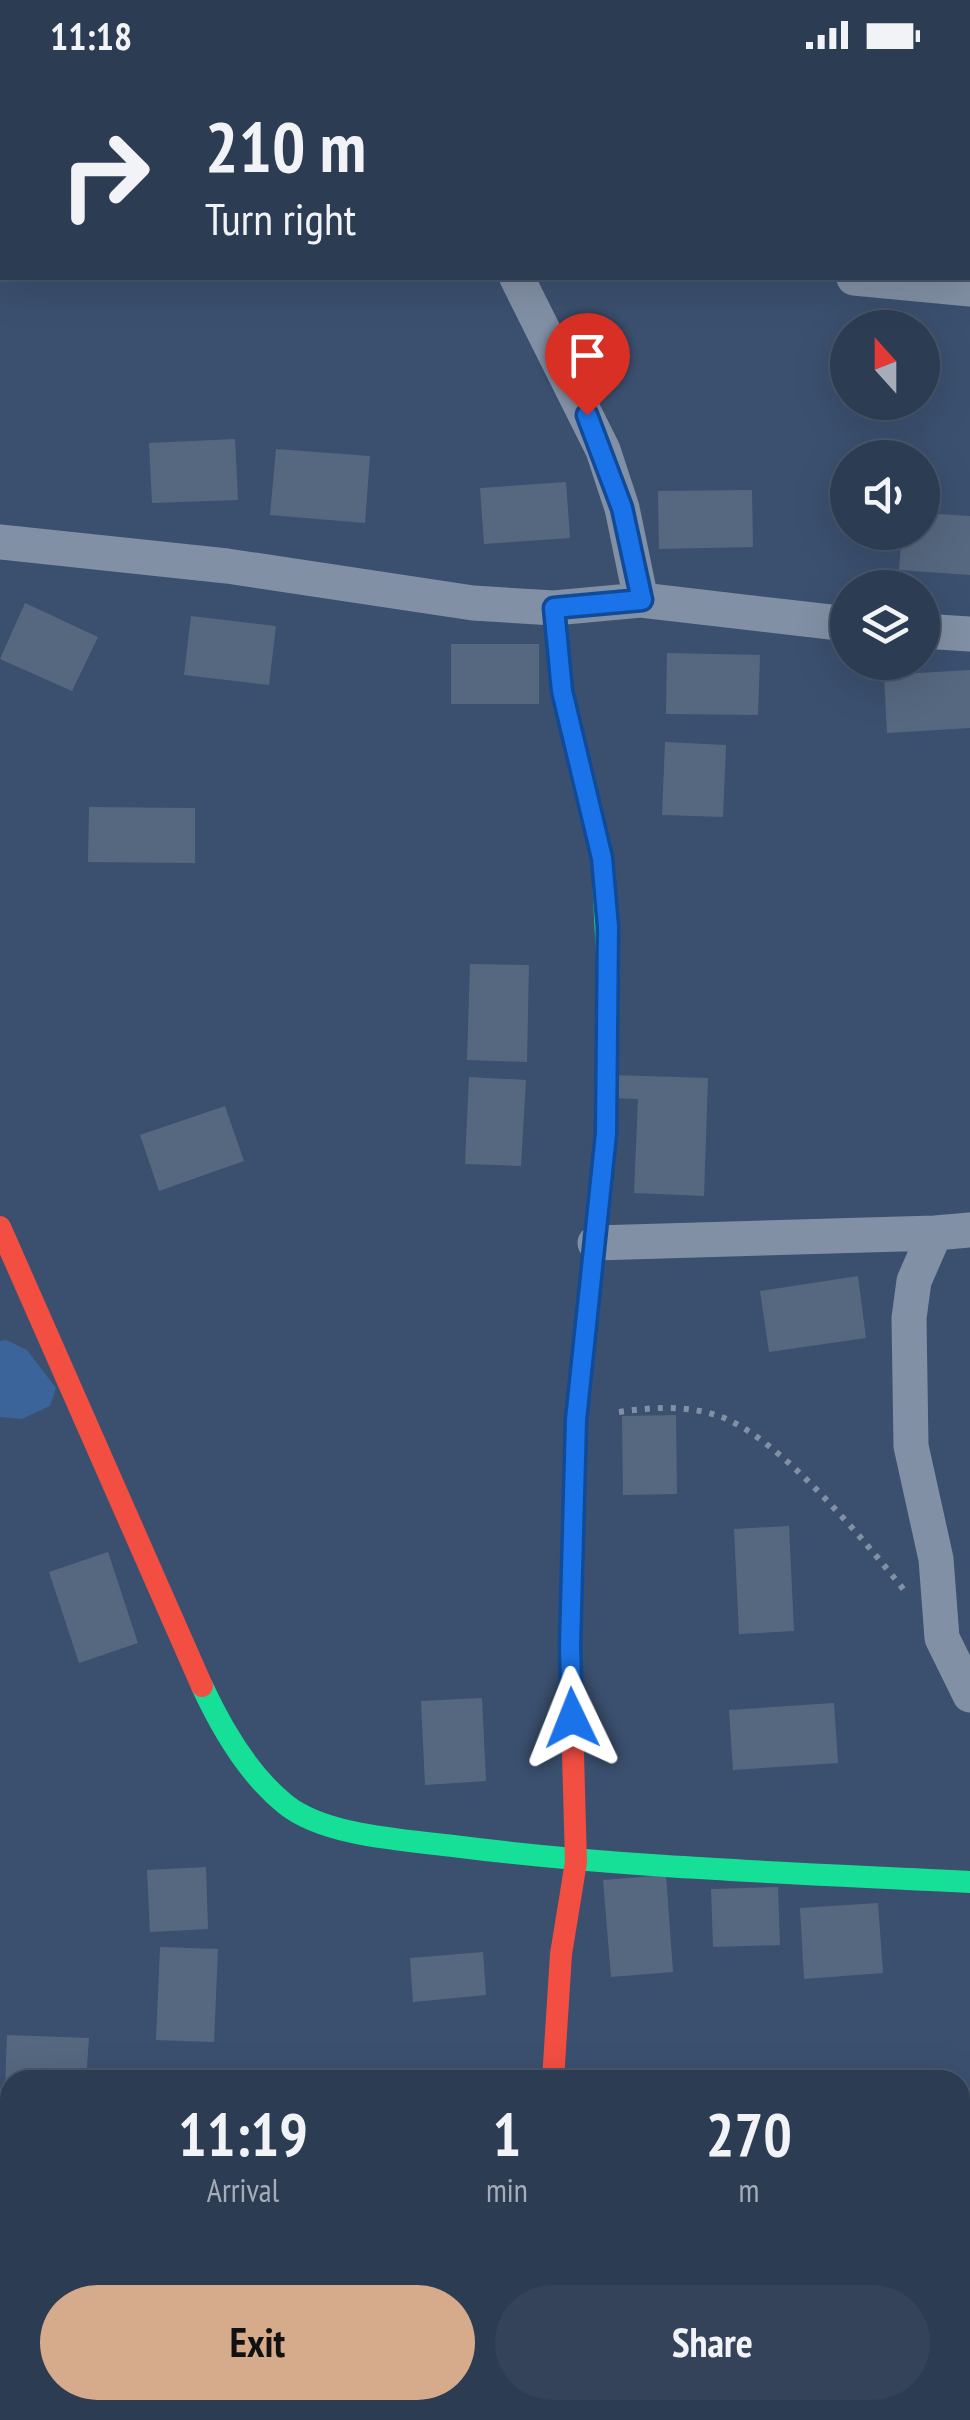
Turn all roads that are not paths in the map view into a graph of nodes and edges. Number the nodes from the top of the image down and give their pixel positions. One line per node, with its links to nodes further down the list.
1 (518, 280): 5 (street)
2 (875, 280): 3 (street)
3 (970, 289)
4 (0, 542): 6 (street)
5 (642, 600): 6 (street); 7 (street)
6 (554, 608): 11 (street)
7 (830, 622)
8 (940, 632): 9 (street)
9 (970, 634)
10 (953, 1232): 11 (street); 13 (street)
11 (596, 1243): 14 (street)
12 (4, 1249): 14 (street)
13 (970, 1695)
14 (576, 1862): 15 (street); 16 (street)
15 (970, 1882)
16 (553, 2070)

